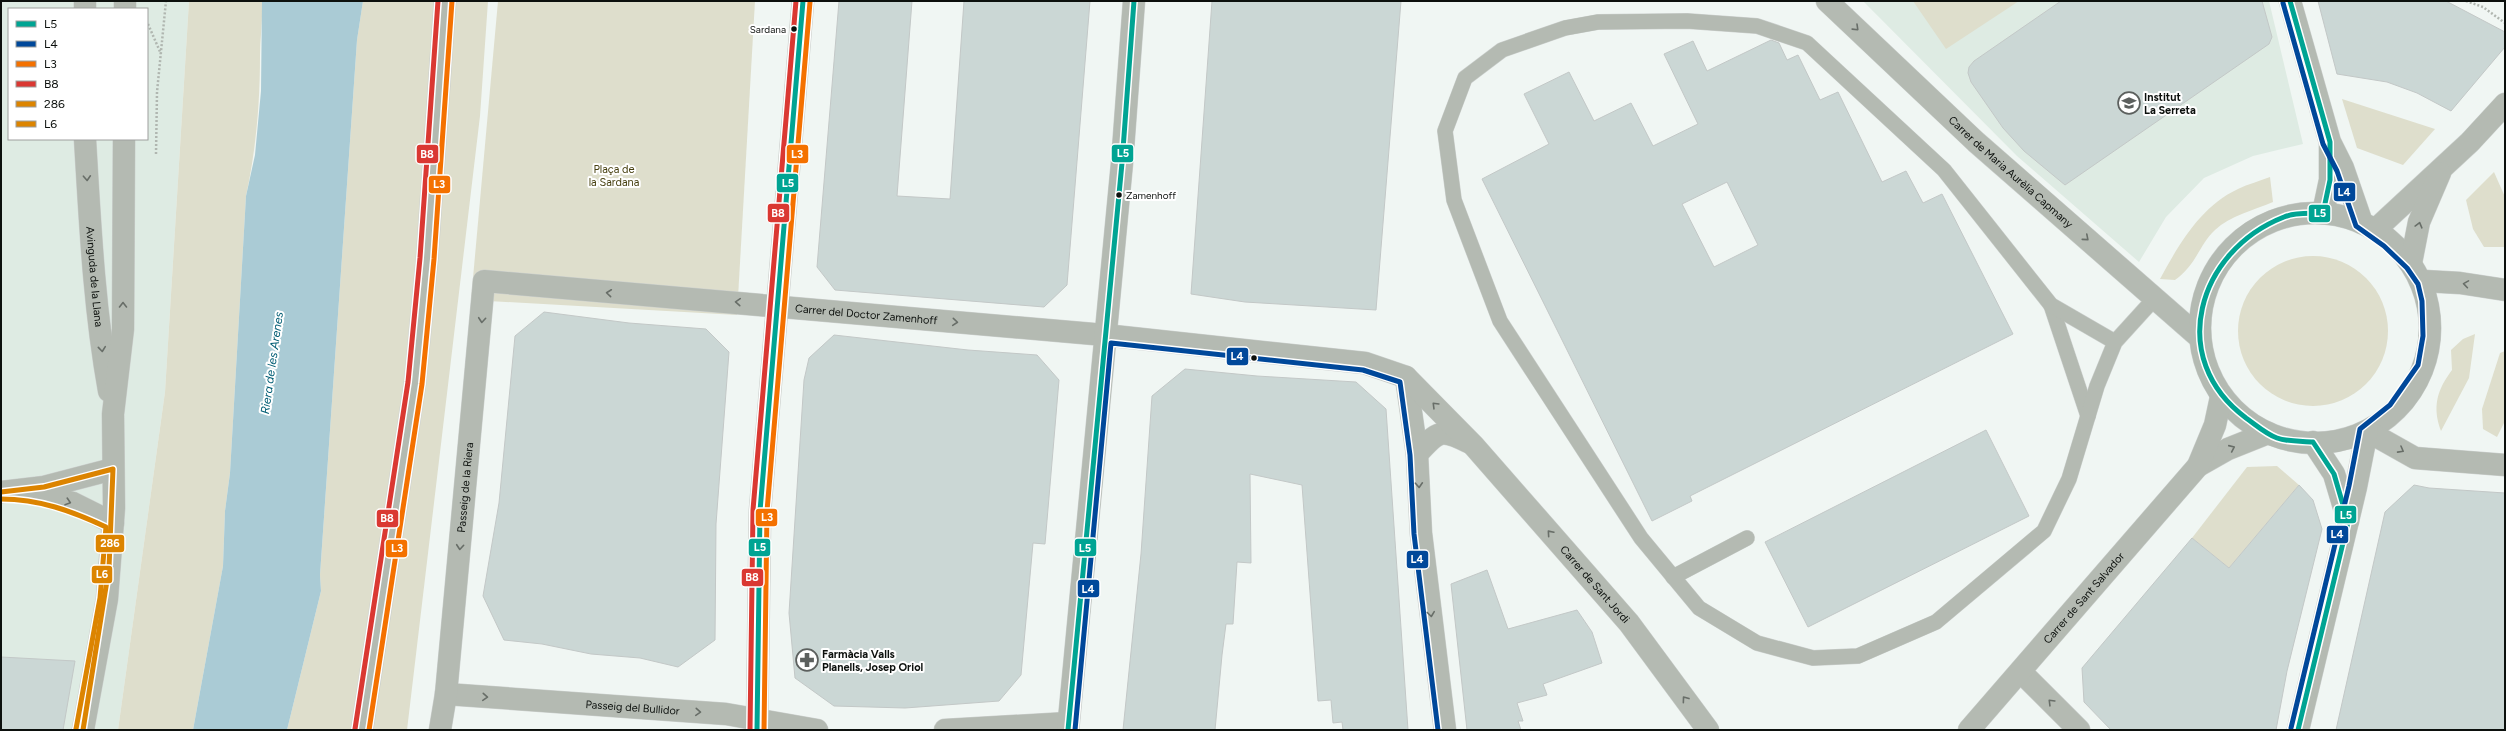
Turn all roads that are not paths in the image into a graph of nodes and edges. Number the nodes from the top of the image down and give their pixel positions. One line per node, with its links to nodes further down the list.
1 (445, 1): 45 (main road)
2 (803, 1): 18 (street)
3 (1134, 1): 20 (street)
4 (1827, 1): 17 (street, Carrer de Maria Aurèlia Capmany, one-way to 17)
5 (2290, 1): 9 (street)
6 (2505, 104): 10 (street)
7 (85, 140): 25 (street, Avinguda de la Llana, one-way to 25)
8 (124, 140): 25 (street, Avinguda de la Llana, one-way to 8)
9 (2330, 142): 11 (street); 12 (street)
10 (2442, 168): 12 (street); 13 (street, one-way to 10)
11 (2323, 213): 12 (street); 21 (street)
12 (2369, 226): 13 (street)
13 (2411, 263): 15 (street)
14 (484, 281): 18 (street, Carrer del Doctor Zamenhoff, one-way to 14); 41 (street, Passeig de la Riera, one-way to 41)
15 (2424, 281): 16 (street, one-way to 15); 27 (street)
16 (2505, 290)
17 (2155, 298): 21 (street, Carrer de Maria Aurèlia Capmany); 22 (lane)
18 (777, 305): 20 (street, Carrer del Doctor Zamenhoff, one-way to 20); 42 (street)
19 (2052, 305): 22 (lane); 26 (lane); 39 (lane)
20 (1105, 335): 23 (street, Carrer de Sant Jordi); 43 (street)
21 (2199, 337): 24 (street)
22 (2115, 342): 26 (lane)
23 (1406, 377): 30 (street, Carrer de Sant Jordi, one-way to 23); 31 (street)
24 (2221, 397): 28 (street); 33 (street, Carrer de Sant Salvador)
25 (113, 414): 34 (street, Avinguda de la Llana)
26 (2088, 416): 39 (lane)
27 (2367, 431): 29 (street); 32 (street, one-way to 32); 36 (street)
28 (2268, 433): 29 (street); 33 (street, Carrer de Sant Salvador, one-way to 28)
29 (2313, 442): 36 (street)
30 (1474, 446): 31 (street, Carrer de Sant Jordi); 50 (street, Carrer de Sant Jordi, one-way to 30)
31 (1417, 454): 49 (street, one-way to 49)
32 (2505, 465)
33 (2198, 466): 40 (street, Carrer de Sant Salvador)
34 (113, 478): 35 (street); 37 (street)
35 (9, 492): 37 (street, one-way to 37)
36 (2348, 522): 53 (street)
37 (113, 523): 44 (street)
38 (1746, 538): 39 (lane)
39 (1673, 577)
40 (2021, 672): 51 (street, Carrer de Sant Salvador); 52 (street, one-way to 40)
41 (446, 694): 42 (street, Passeig del Bullidor, one-way to 42); 46 (street, Passeig de la Riera)
42 (756, 724): 47 (street, Passeig del Bullidor)
43 (1068, 727): 48 (street)
44 (83, 730)
45 (362, 730)
46 (440, 730)
47 (817, 730)
48 (945, 730)
49 (1445, 730)
50 (1708, 730)
51 (1969, 730)
52 (2078, 730)
53 (2298, 730)

